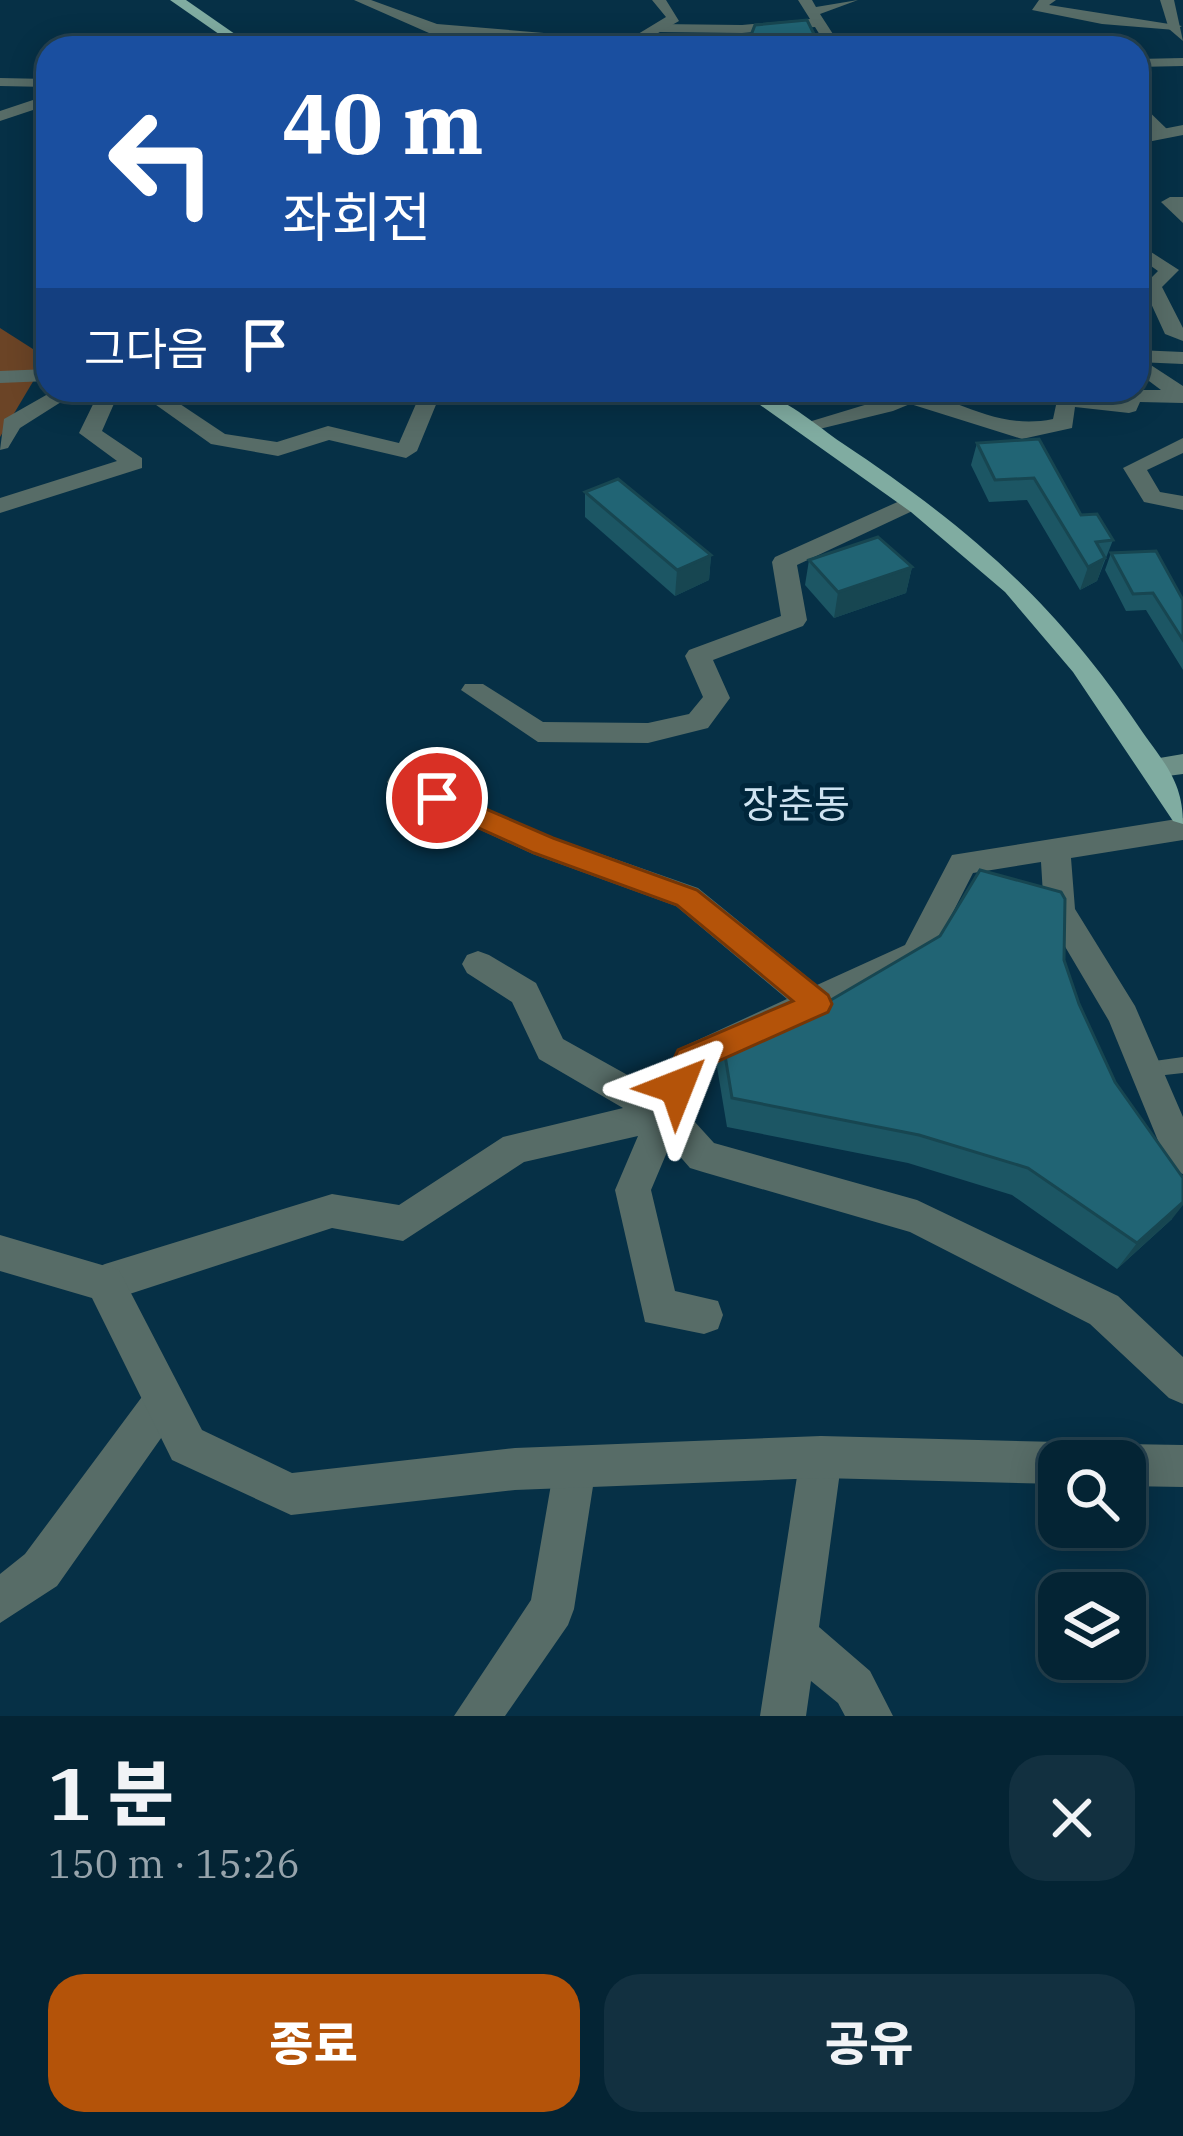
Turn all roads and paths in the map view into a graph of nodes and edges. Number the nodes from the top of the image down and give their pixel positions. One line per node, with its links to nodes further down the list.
1 (177, 0): 11 (main road)
2 (362, 0): 8 (street)
3 (659, 0): 9 (street)
4 (850, 0): 7 (street)
5 (1049, 0): 10 (street)
6 (1167, 0): 10 (street)
7 (812, 11): 9 (street)
8 (439, 28): 12 (street); 13 (street)
9 (658, 28): 14 (street)
10 (1179, 32)
11 (230, 36)
12 (449, 36)
13 (533, 36)
14 (645, 36)
15 (1183, 62): 16 (street)
16 (1149, 63)
17 (0, 82): 18 (street)
18 (36, 83)
19 (36, 104): 20 (street)
20 (0, 116)
21 (1183, 130): 22 (street)
22 (1149, 134)
23 (1149, 134): 24 (street)
24 (1183, 143)
25 (1183, 202): 26 (street)
26 (1183, 218)
27 (1149, 254): 28 (street)
28 (1176, 268): 29 (street)
29 (1183, 335)
30 (1183, 358): 31 (street)
31 (1149, 359)
32 (1149, 369): 36 (street)
33 (36, 376): 34 (street)
34 (0, 377)
35 (1149, 395): 36 (street)
36 (1183, 396)
37 (50, 402): 48 (street)
38 (104, 402): 52 (street)
39 (163, 402): 40 (street)
40 (427, 402)
41 (767, 402): 47 (main road)
42 (883, 402): 47 (street)
43 (933, 402): 44 (street)
44 (1065, 402)
45 (1083, 402): 46 (street)
46 (1129, 402)
47 (803, 427): 50 (main road)
48 (0, 443)
49 (1183, 446): 51 (street)
50 (913, 502): 53 (street); 55 (main road)
51 (1183, 503)
52 (0, 506)
53 (474, 689)
54 (1183, 764): 55 (main road)
55 (1151, 768): 57 (main road)
56 (401, 782): 61 (street)
57 (1183, 813)
58 (1183, 829): 59 (street)
59 (1055, 850): 61 (street); 63 (street)
60 (478, 964): 64 (street)
61 (817, 1004): 64 (street)
62 (1183, 1065): 63 (lane)
63 (1147, 1070): 65 (street)
64 (665, 1114): 67 (street); 68 (street); 69 (street)
65 (1183, 1158)
66 (0, 1252): 67 (street)
67 (105, 1283): 70 (street)
68 (704, 1315)
69 (1183, 1384)
70 (164, 1400): 75 (street); 76 (street)
71 (821, 1457): 72 (street); 75 (street); 77 (street)
72 (1038, 1462)
73 (1146, 1465): 74 (street)
74 (1183, 1466)
75 (575, 1467): 78 (street)
76 (0, 1601)
77 (795, 1637): 79 (street); 80 (street)
78 (477, 1716)
79 (783, 1716)
80 (870, 1716)

